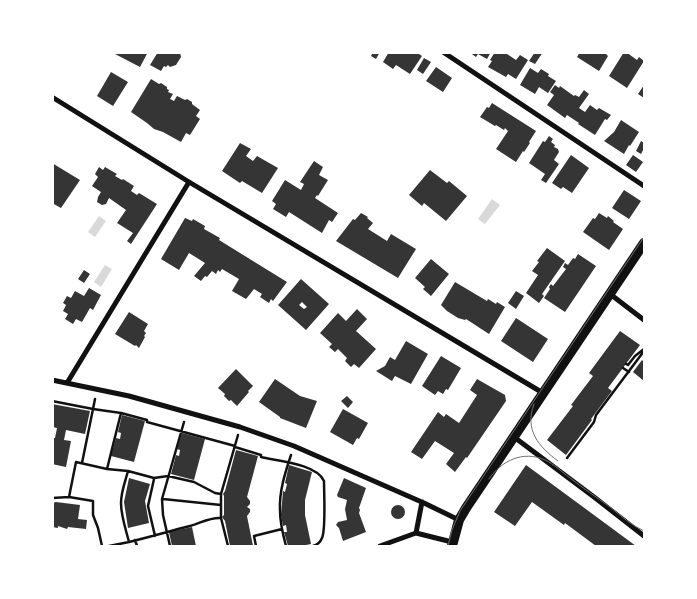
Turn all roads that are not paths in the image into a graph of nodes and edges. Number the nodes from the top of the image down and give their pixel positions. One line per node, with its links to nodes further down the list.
1 (443, 52): 4 (street)
2 (52, 97): 3 (street)
3 (189, 182): 9 (street); 10 (street)
4 (644, 186)
5 (644, 243): 6 (main road)
6 (610, 294): 7 (street); 10 (main road)
7 (644, 320)
8 (52, 380): 9 (street)
9 (67, 383): 12 (street)
10 (543, 393): 11 (main road)
11 (514, 437): 13 (main road); 15 (street)
12 (422, 502): 13 (street); 14 (street)
13 (459, 520): 16 (main road)
14 (416, 533): 16 (street); 17 (street)
15 (644, 536)
16 (452, 544)
17 (380, 546)

